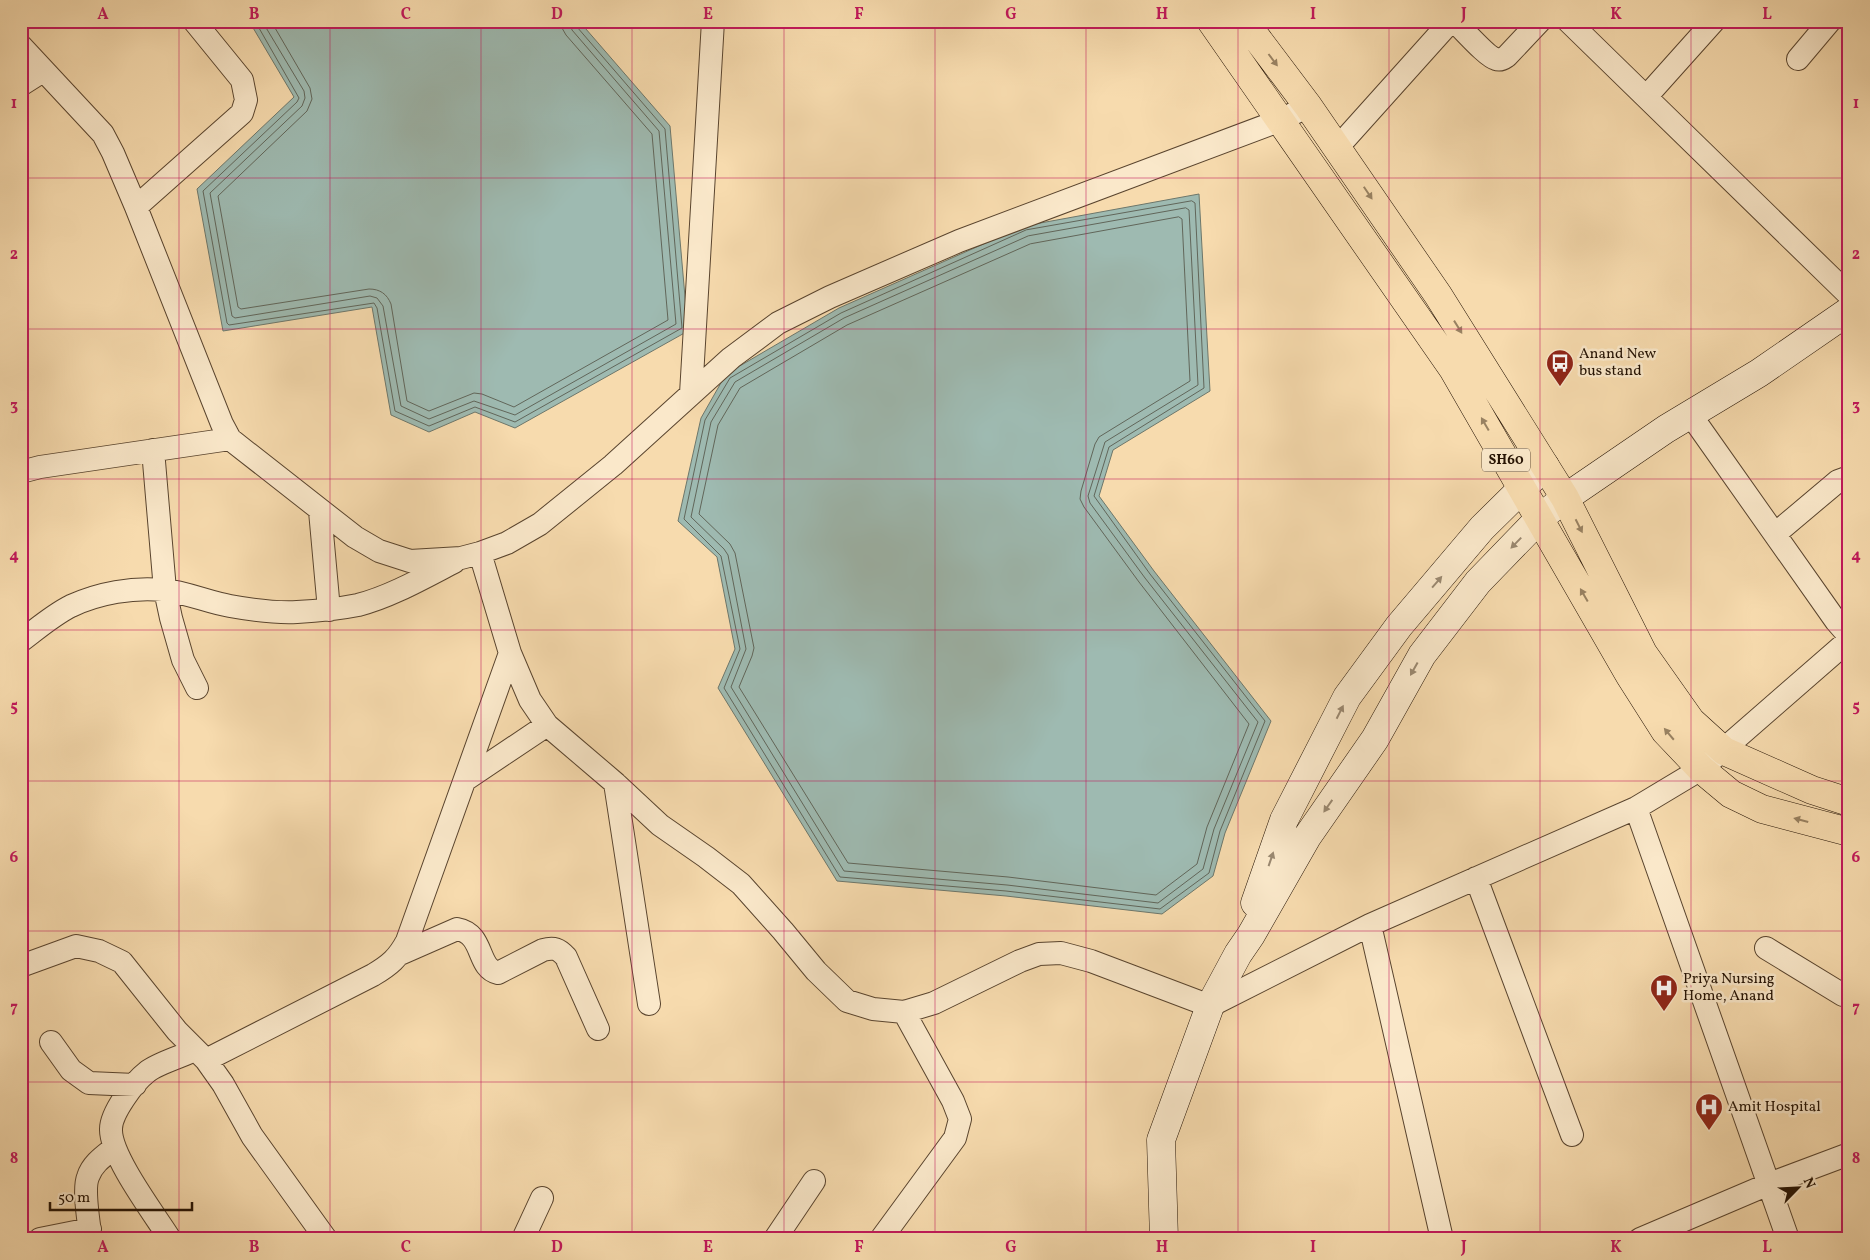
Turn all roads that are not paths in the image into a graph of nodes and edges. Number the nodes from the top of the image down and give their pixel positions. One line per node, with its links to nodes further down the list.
1 (194, 21): 18 (street)
2 (713, 21): 21 (street)
3 (1211, 21): 16 (main road, SH60)
4 (1244, 21): 15 (main road, SH60, one-way to 15)
5 (1453, 21): 6 (street); 17 (street)
6 (1540, 21)
7 (1568, 21): 14 (street)
8 (1714, 21): 14 (street)
9 (1830, 21): 11 (street)
10 (21, 46): 12 (street)
11 (1798, 59)
12 (43, 71): 13 (street); 18 (street)
13 (21, 85)
14 (1646, 97): 19 (street)
15 (1308, 106): 16 (street); 17 (main road, SH60)
16 (1281, 120): 21 (street); 28 (main road, SH60, one-way to 16)
17 (1337, 148): 25 (main road, SH60, one-way to 25)
18 (136, 207): 23 (street)
19 (1849, 295)
20 (1849, 311): 22 (street)
21 (691, 394): 33 (street)
22 (1690, 414): 29 (street); 32 (street)
23 (230, 439): 24 (street); 30 (street)
24 (153, 450): 26 (street); 34 (street)
25 (1545, 466): 28 (street); 29 (main road, SH60)
26 (21, 472)
27 (1849, 477): 32 (street)
28 (1523, 489): 31 (main road, SH60); 53 (street, one-way to 28)
29 (1565, 498): 31 (street); 42 (main road, SH60, one-way to 42)
30 (320, 511): 33 (street); 35 (street)
31 (1540, 518): 43 (main road, SH60, one-way to 31); 53 (street, one-way to 53)
32 (1775, 534): 36 (street)
33 (470, 556): 35 (street); 39 (street)
34 (165, 590): 35 (street); 38 (street); 40 (street)
35 (329, 610)
36 (1849, 636)
37 (1849, 640): 42 (street)
38 (21, 641)
39 (510, 653): 41 (street); 44 (street)
40 (197, 688)
41 (547, 725): 44 (street); 45 (street)
42 (1724, 751): 43 (street); 46 (main road, SH60)
43 (1700, 769): 47 (street); 48 (main road, SH60, one-way to 43)
44 (465, 780): 52 (street)
45 (615, 783): 56 (street); 58 (street)
46 (1849, 802)
47 (1636, 808): 49 (street); 67 (street)
48 (1849, 832)
49 (1476, 878): 50 (street); 63 (street)
50 (1370, 925): 57 (street); 77 (street)
51 (1766, 948): 55 (street)
52 (400, 954): 59 (street); 61 (street)
53 (1238, 954): 57 (street)
54 (21, 966): 61 (street)
55 (1849, 995)
56 (649, 1004)
57 (1210, 1006): 58 (street); 76 (street)
58 (904, 1012): 75 (street)
59 (598, 1029)
60 (51, 1042): 62 (street)
61 (201, 1055): 62 (street); 72 (street)
62 (135, 1085): 64 (street)
63 (1572, 1135)
64 (114, 1148): 69 (street); 71 (street)
65 (1849, 1154): 67 (street)
66 (814, 1181): 74 (street)
67 (1769, 1184): 78 (street); 79 (street)
68 (542, 1198): 73 (street)
69 (90, 1234): 70 (street)
70 (40, 1239)
71 (170, 1239)
72 (326, 1239)
73 (523, 1239)
74 (775, 1239)
75 (882, 1239)
76 (1164, 1239)
77 (1442, 1239)
78 (1640, 1239)
79 (1788, 1239)

